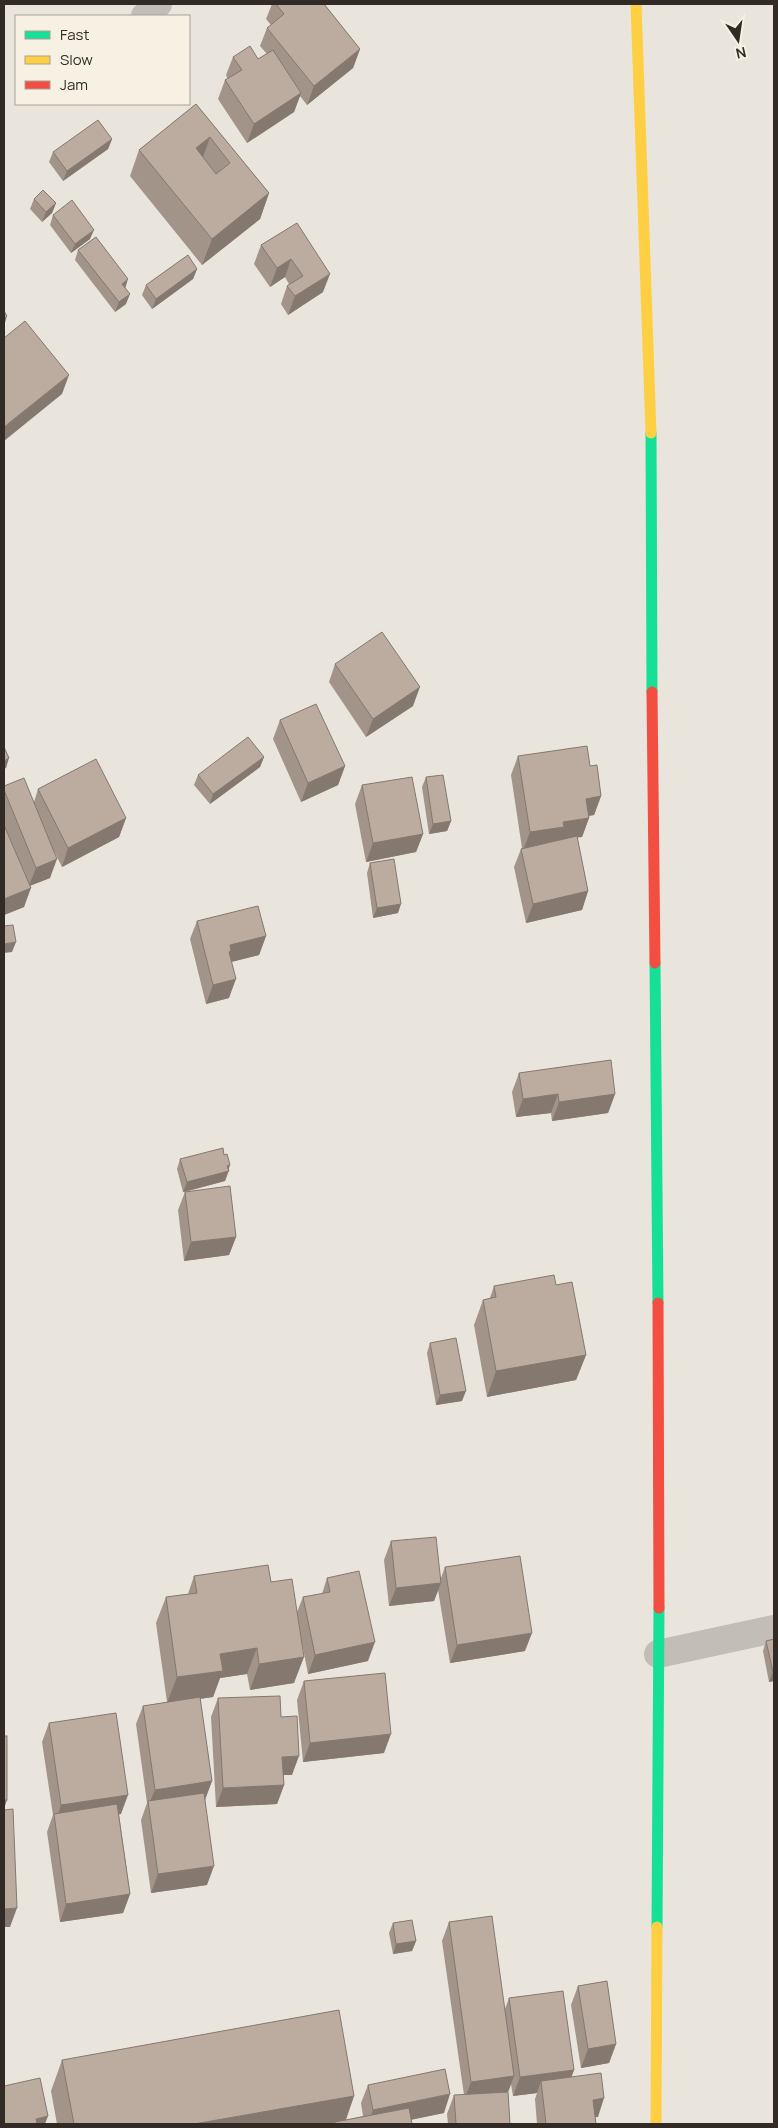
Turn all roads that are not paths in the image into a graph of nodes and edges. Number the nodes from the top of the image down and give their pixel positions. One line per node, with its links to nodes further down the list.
1 (158, 4): 3 (street)
2 (636, 4): 5 (street)
3 (146, 15)
4 (774, 1630): 5 (street)
5 (658, 1654): 6 (street)
6 (656, 2124)

